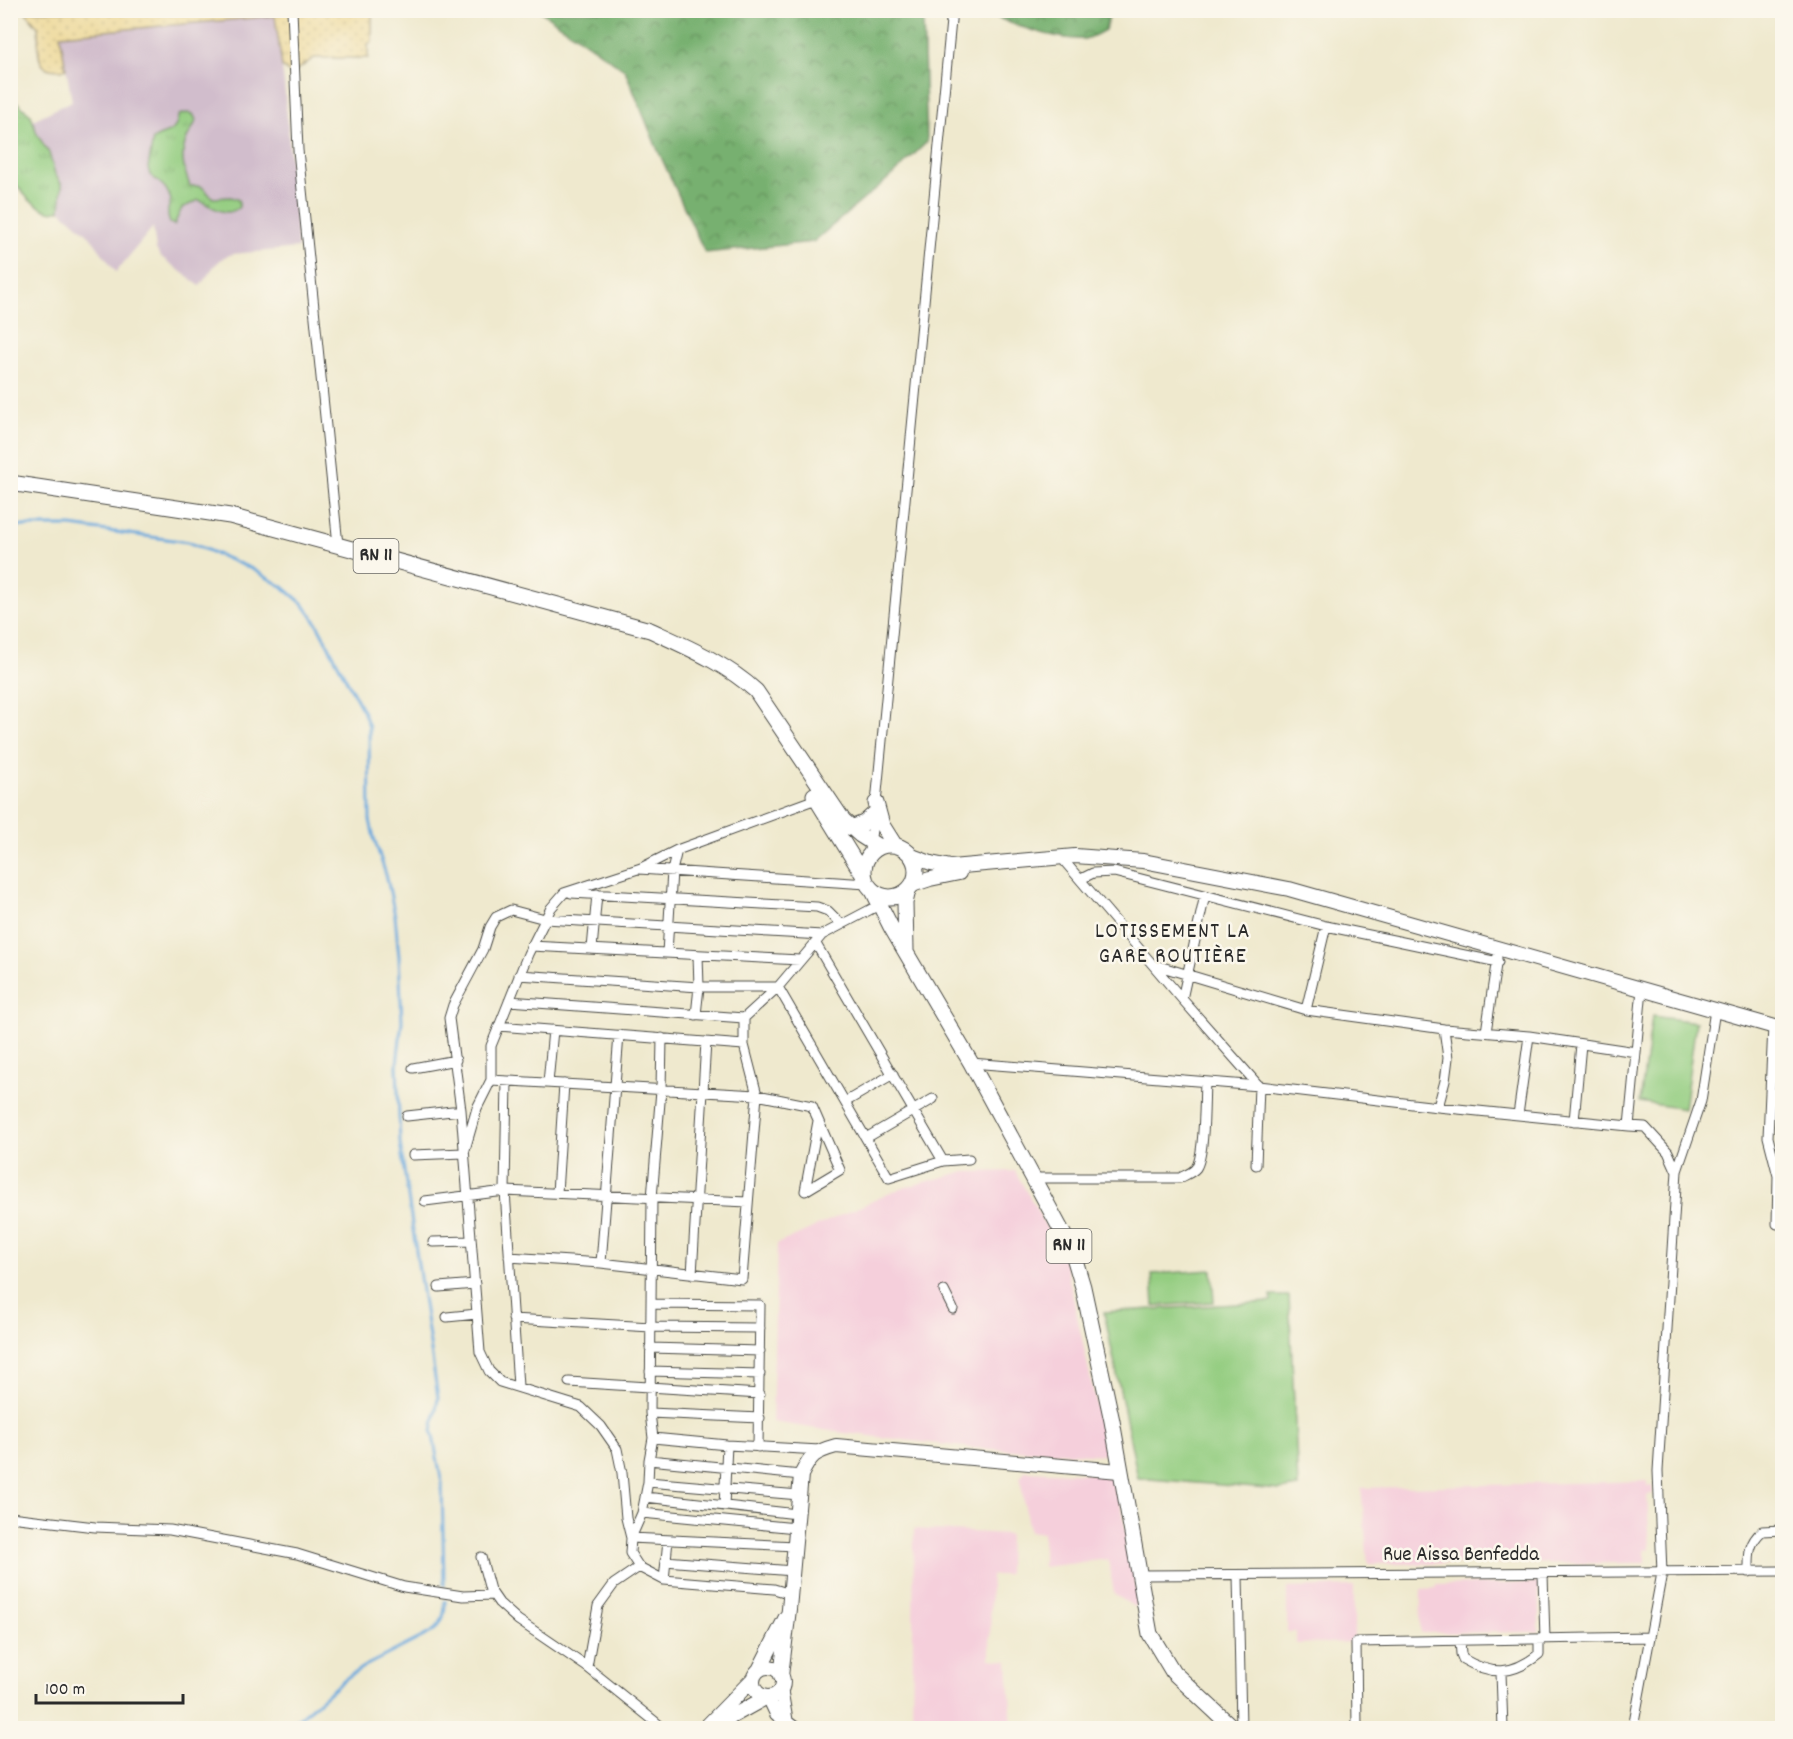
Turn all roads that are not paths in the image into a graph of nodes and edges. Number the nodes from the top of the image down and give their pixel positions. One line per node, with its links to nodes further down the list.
1 (292, 10): 4 (street)
2 (952, 10): 7 (street)
3 (10, 483): 4 (main road, RN 11)
4 (338, 545): 5 (main road, RN 11)
5 (729, 672): 6 (main road, RN 11); 8 (main road)
6 (816, 799): 10 (street); 18 (main road, RN 11)
7 (875, 808): 8 (main road); 9 (street); 9 (main road)
8 (851, 828): 9 (main road)
9 (878, 847): 11 (main road); 18 (main road)
10 (676, 850): 14 (street); 15 (street)
11 (912, 856): 12 (main road); 17 (main road)
12 (1089, 858): 13 (main road); 35 (main road)
13 (1065, 862): 16 (street); 17 (main road)
14 (636, 869): 15 (street); 19 (street)
15 (672, 871): 18 (street); 22 (street)
16 (1081, 879): 21 (street); 37 (street)
17 (910, 888): 18 (main road); 32 (main road)
18 (871, 889): 25 (street); 32 (main road, RN 11)
19 (564, 892): 20 (street); 23 (street)
20 (597, 894): 22 (street); 24 (street)
21 (1205, 895): 26 (street); 39 (street)
22 (670, 898): 25 (street); 27 (street)
23 (545, 919): 24 (street); 30 (street); 61 (street)
24 (594, 921): 27 (street); 31 (street)
25 (841, 924): 28 (street)
26 (1326, 926): 35 (street); 45 (street)
27 (669, 927): 28 (street); 33 (street)
28 (822, 935): 29 (street)
29 (816, 944): 36 (street); 64 (street)
30 (531, 946): 31 (street); 38 (street)
31 (592, 950): 33 (street)
32 (906, 950): 62 (main road, RN 11)
33 (667, 953): 34 (street)
34 (698, 955): 36 (street); 40 (street)
35 (1497, 955): 42 (main road); 53 (street)
36 (800, 960): 41 (street)
37 (1152, 964): 39 (street); 43 (street)
38 (519, 975): 40 (street); 44 (street)
39 (1186, 975): 43 (street); 45 (street)
40 (699, 987): 41 (street); 47 (street)
41 (778, 987): 48 (street); 76 (street)
42 (1642, 989): 46 (main road); 60 (street)
43 (1182, 999): 70 (street)
44 (509, 1001): 47 (street); 49 (street)
45 (1306, 1010): 51 (street)
46 (1715, 1010): 50 (main road); 91 (street)
47 (696, 1015): 48 (street)
48 (744, 1018): 59 (street)
49 (499, 1026): 52 (street); 65 (street)
50 (1778, 1028): 101 (street)
51 (1443, 1029): 53 (street); 77 (street)
52 (553, 1030): 54 (street); 68 (street)
53 (1486, 1032): 55 (street)
54 (619, 1035): 56 (street); 71 (street)
55 (1529, 1036): 58 (street); 80 (street)
56 (662, 1038): 57 (street); 72 (street)
57 (706, 1042): 59 (street); 73 (street)
58 (1581, 1044): 60 (street); 83 (street)
59 (744, 1045): 74 (street)
60 (1636, 1052): 84 (street)
61 (456, 1060): 63 (street); 78 (street)
62 (971, 1063): 67 (street); 92 (main road, RN 11)
63 (413, 1068)
64 (893, 1074): 76 (street); 79 (street)
65 (491, 1080): 66 (street); 86 (street)
66 (507, 1081): 68 (street); 93 (street)
67 (1205, 1082): 70 (street); 92 (street)
68 (548, 1083): 69 (street)
69 (564, 1084): 71 (street); 94 (street)
70 (1258, 1086): 77 (street); 90 (street)
71 (614, 1087): 72 (street); 96 (street)
72 (661, 1090): 73 (street); 97 (street)
73 (703, 1094): 74 (street); 99 (street)
74 (757, 1095): 82 (street); 100 (street)
75 (933, 1099): 79 (street)
76 (845, 1102): 85 (street)
77 (1438, 1107): 80 (street)
78 (461, 1110): 81 (street); 86 (street)
79 (914, 1110): 85 (street); 89 (street)
80 (1518, 1115): 83 (street)
81 (406, 1116)
82 (818, 1121): 82 (street)
83 (1574, 1121): 84 (street)
84 (1629, 1126): 91 (street)
85 (866, 1138): 89 (street)
86 (465, 1153): 87 (street); 95 (street)
87 (413, 1155)
88 (969, 1159): 89 (street)
89 (943, 1161)
90 (1256, 1165)
91 (1677, 1172): 154 (street)
92 (1032, 1178): 134 (main road, RN 11)
93 (505, 1191): 94 (street); 95 (street); 104 (street)
94 (557, 1193): 96 (street)
95 (468, 1196): 98 (street); 102 (street)
96 (606, 1196): 97 (street); 105 (street)
97 (652, 1198): 99 (street); 106 (street)
98 (425, 1201)
99 (696, 1201): 100 (street); 107 (street)
100 (748, 1202): 107 (street)
101 (1778, 1224)
102 (471, 1241): 103 (street); 108 (street)
103 (433, 1242)
104 (508, 1257): 105 (street); 115 (street)
105 (601, 1263): 106 (street)
106 (651, 1268): 107 (street); 111 (street)
107 (692, 1275)
108 (475, 1284): 109 (street); 113 (street)
109 (439, 1287)
110 (944, 1291): 112 (street)
111 (651, 1304): 116 (street); 117 (street)
112 (953, 1309)
113 (477, 1314): 114 (street); 123 (street)
114 (447, 1317)
115 (513, 1319): 116 (street); 123 (street)
116 (651, 1327): 117 (street); 118 (street)
117 (760, 1328): 119 (street)
118 (650, 1348): 119 (street); 120 (street)
119 (760, 1351): 121 (street)
120 (650, 1371): 121 (street); 124 (street)
121 (760, 1374): 125 (street)
122 (569, 1383): 124 (street)
123 (518, 1386): 145 (street)
124 (650, 1389): 125 (street); 126 (street)
125 (760, 1394): 127 (street)
126 (650, 1413): 127 (street); 128 (street)
127 (760, 1418): 130 (street)
128 (653, 1438): 129 (street); 132 (street)
129 (727, 1445): 130 (street); 133 (street)
130 (758, 1447): 131 (street)
131 (820, 1450): 134 (main road); 135 (main road)
132 (649, 1460): 133 (street); 136 (street)
133 (726, 1467): 135 (street); 137 (street)
134 (1119, 1471): 156 (main road, RN 11)
135 (801, 1474): 138 (main road)
136 (648, 1482): 137 (street); 139 (street)
137 (724, 1488): 138 (street); 140 (street)
138 (799, 1495): 143 (main road)
139 (645, 1497): 140 (street); 141 (street)
140 (724, 1506): 143 (street)
141 (642, 1513): 143 (street); 145 (street)
142 (10, 1517): 160 (street)
143 (797, 1521): 147 (main road)
144 (1782, 1530): 153 (street)
145 (631, 1538): 146 (street); 150 (street)
146 (668, 1540): 147 (street); 149 (street)
147 (795, 1546): 151 (main road)
148 (481, 1557): 160 (street)
149 (666, 1560): 151 (street); 158 (street)
150 (639, 1567): 158 (street); 165 (street)
151 (793, 1571): 159 (main road)
152 (1782, 1571): 153 (street, Rue Aissa Benfedda)
153 (1749, 1572): 154 (street, Rue Aissa Benfedda)
154 (1662, 1573): 155 (street, Rue Aissa Benfedda); 162 (street)
155 (1544, 1574): 157 (street, Rue Aissa Benfedda); 163 (street)
156 (1140, 1575): 157 (street, Rue Aissa Benfedda); 174 (main road, RN 11)
157 (1238, 1575): 175 (street)
158 (664, 1580): 159 (street)
159 (791, 1594): 161 (main road)
160 (493, 1595): 165 (street)
161 (789, 1609): 167 (main road); 168 (main road)
162 (1650, 1637): 163 (street); 178 (street)
163 (1542, 1639): 164 (street); 166 (street)
164 (1460, 1640): 166 (street); 176 (street)
165 (587, 1667): 171 (street)
166 (1501, 1673): 177 (street)
167 (756, 1674): 168 (main road); 169 (main road); 172 (main road)
168 (782, 1682): 169 (main road); 170 (street)
169 (767, 1697): 170 (street); 173 (main road)
170 (791, 1726)
171 (663, 1728)
172 (705, 1728)
173 (711, 1728)
174 (1233, 1728)
175 (1241, 1728)
176 (1357, 1728)
177 (1503, 1728)
178 (1633, 1728)

